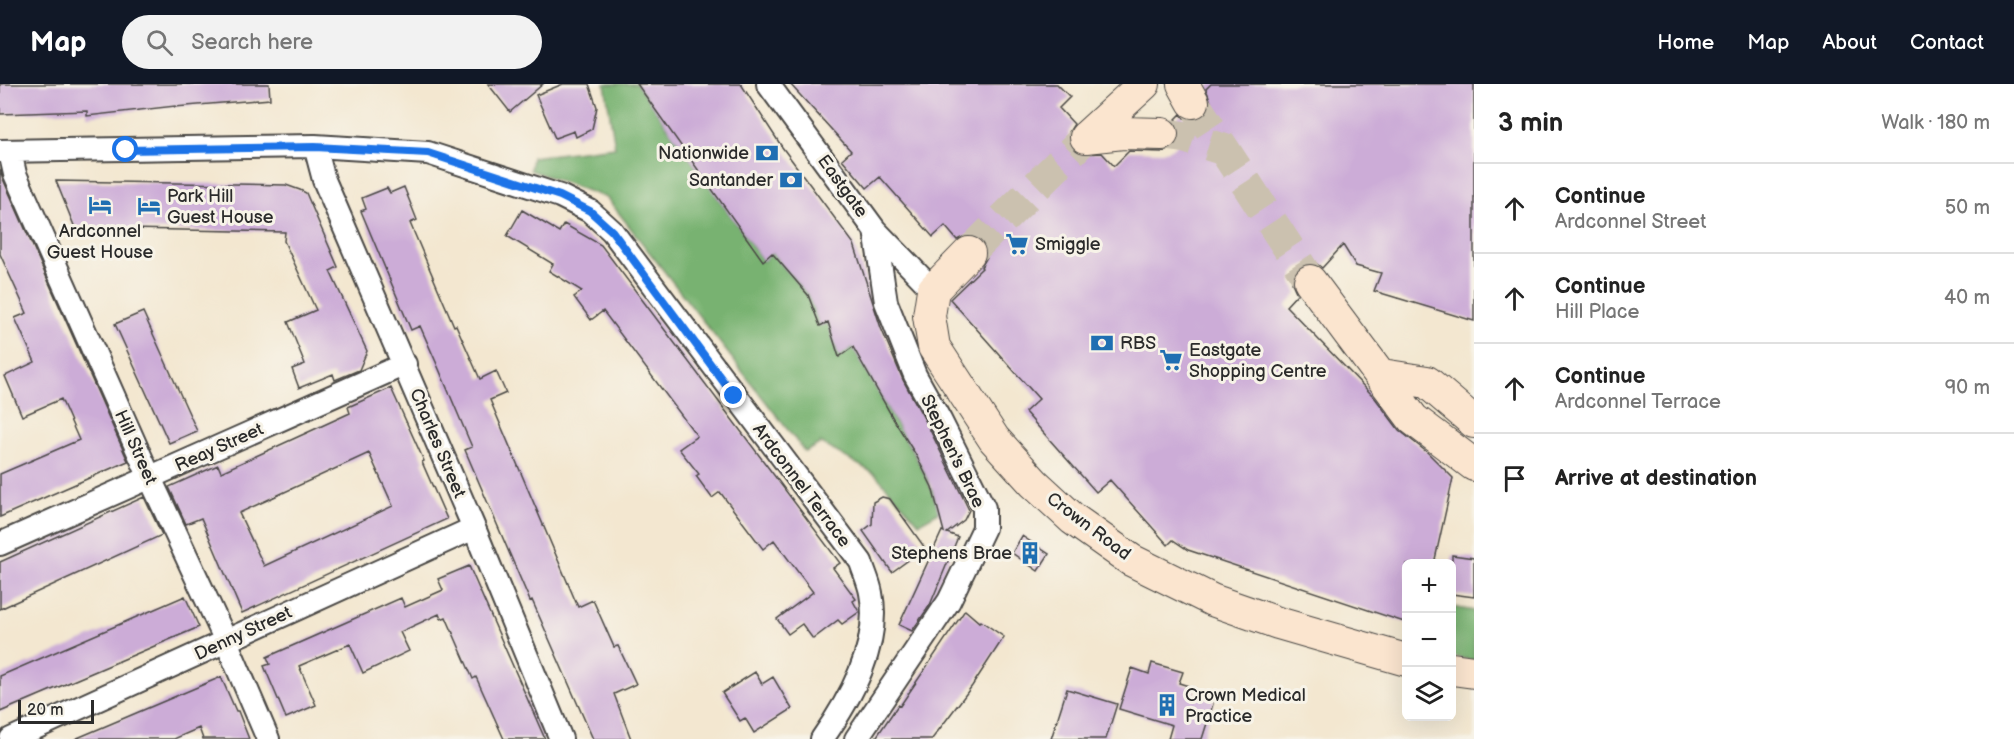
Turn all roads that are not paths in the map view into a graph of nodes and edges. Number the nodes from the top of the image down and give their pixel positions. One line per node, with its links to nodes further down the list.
1 (768, 84): 6 (street, Eastgate)
2 (1144, 84): 3 (street)
3 (1162, 134)
4 (315, 147): 5 (street, Ardconnel Terrace); 11 (street, Charles Street); 25 (street, Ardconnel Terrace)
5 (5, 152): 15 (street, Hill Street)
6 (875, 230): 9 (street); 10 (street, Eastgate)
7 (969, 253): 9 (street)
8 (1310, 281): 12 (street)
9 (933, 290): 19 (street, Crown Road)
10 (886, 302): 26 (street, Stephen's Brae)
11 (405, 364): 15 (street, Reay Street); 16 (street, Charles Street)
12 (1382, 375): 13 (street); 14 (street)
13 (1474, 422)
14 (1474, 465)
15 (150, 478): 17 (street, Reay Street); 18 (street, Hill Street)
16 (474, 528): 18 (street, Denny Street); 24 (street, Charles Street)
17 (0, 544)
18 (226, 641): 22 (street, Denny Street); 23 (street, Hill Street)
19 (1402, 659)
20 (1456, 670): 21 (street)
21 (1474, 672)
22 (12, 739)
23 (268, 739)
24 (561, 739)
25 (822, 739)
26 (856, 739)

